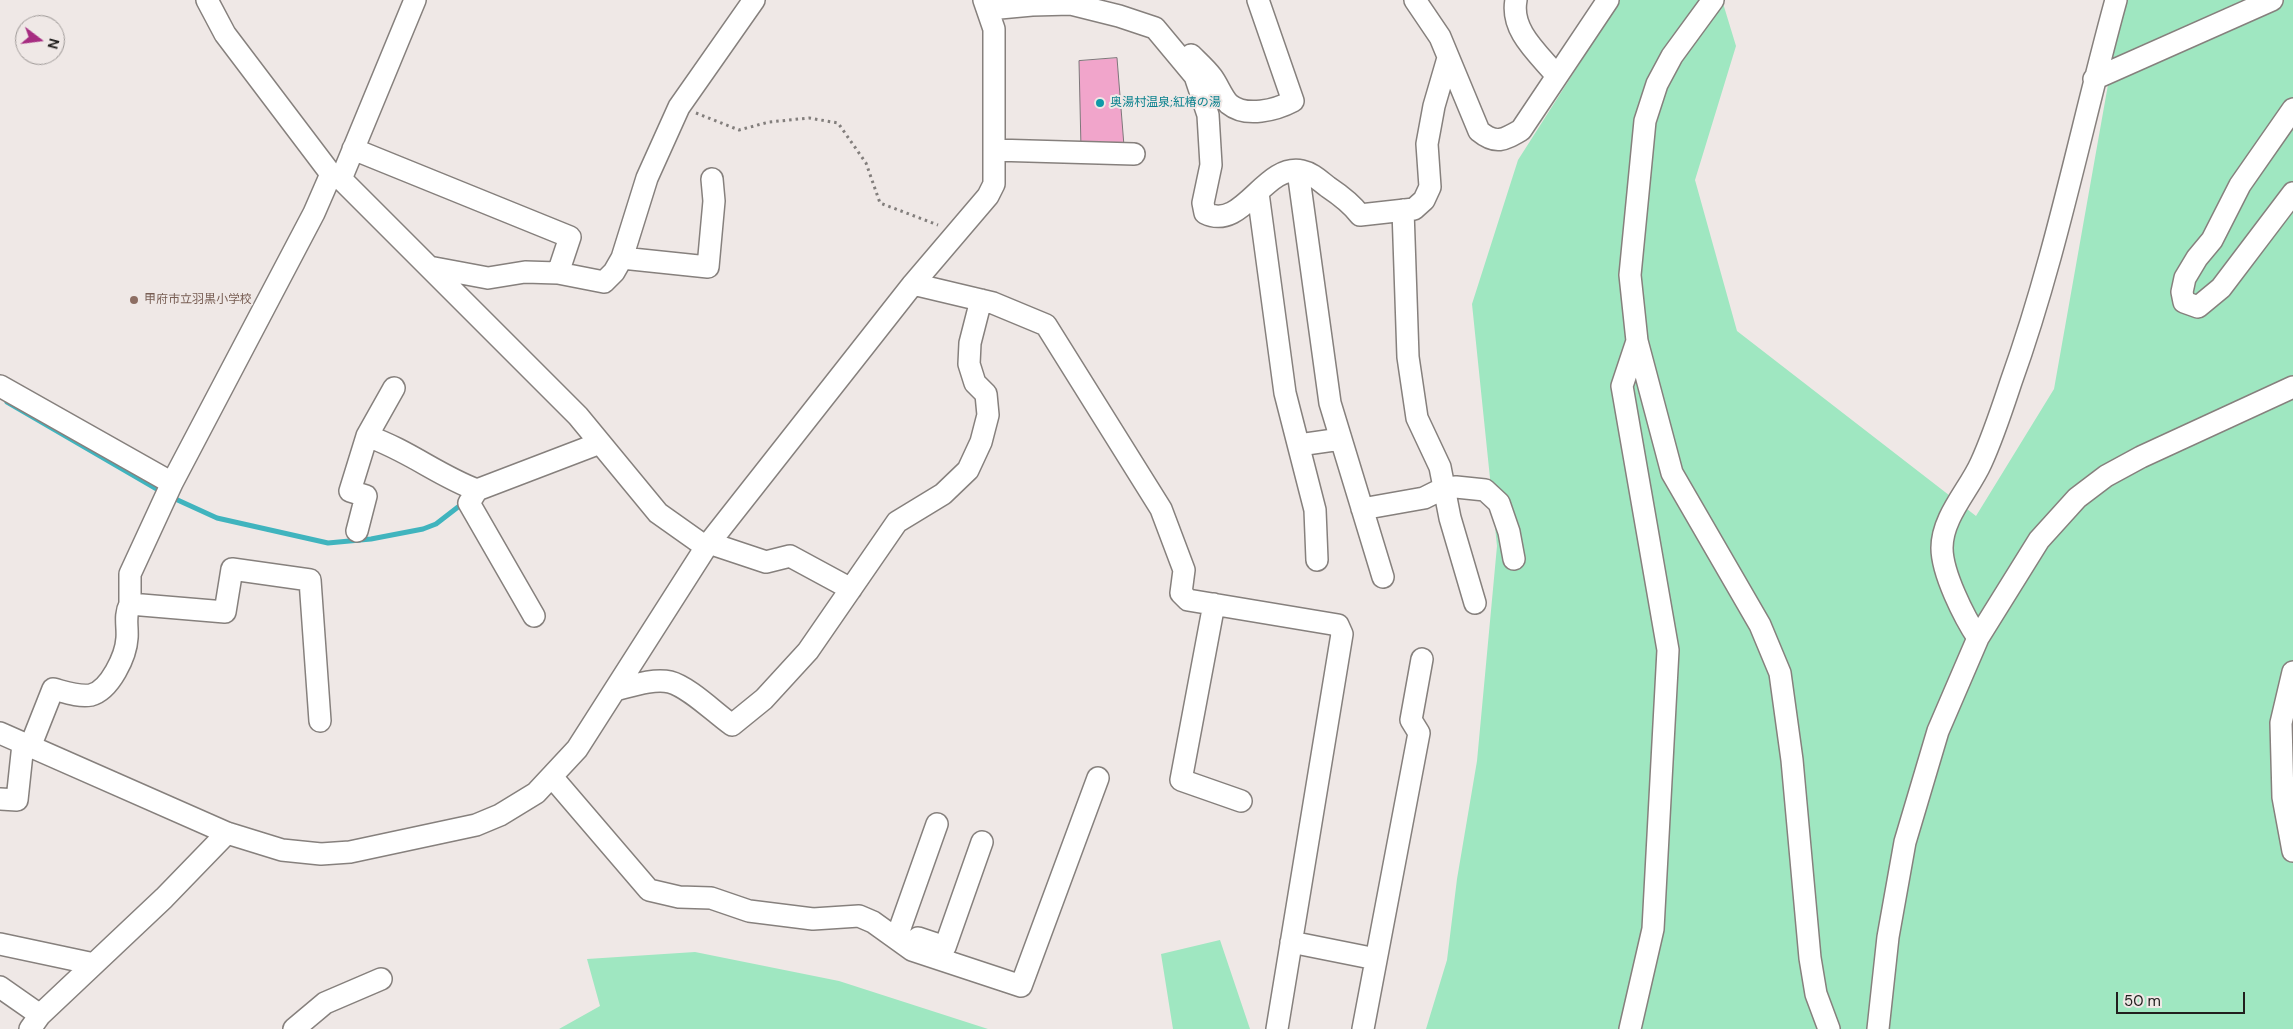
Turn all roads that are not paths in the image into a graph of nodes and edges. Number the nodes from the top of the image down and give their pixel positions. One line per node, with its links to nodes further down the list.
1 (207, 0): 21 (street)
2 (415, 0): 17 (street)
3 (754, 0): 26 (street)
4 (1258, 0): 12 (street)
5 (1415, 0): 13 (street)
6 (1516, 0): 14 (street)
7 (1608, 0): 14 (street)
8 (1713, 0): 31 (street)
9 (2116, 0): 15 (street)
10 (2272, 0): 15 (street)
11 (987, 5): 12 (street); 18 (street)
12 (1155, 28): 23 (street)
13 (1448, 58): 14 (street); 25 (street)
14 (1557, 76)
15 (2094, 79): 53 (street)
16 (2293, 110): 24 (street)
17 (353, 148): 21 (street); 28 (street)
18 (994, 150): 19 (street); 29 (street)
19 (1134, 154)
20 (1298, 171): 23 (street); 25 (street); 36 (street)
21 (336, 176): 27 (street); 39 (street)
22 (712, 179): 26 (street)
23 (1258, 193): 38 (street)
24 (2293, 193)
25 (1403, 210): 40 (street)
26 (622, 258): 28 (street)
27 (429, 267): 28 (street); 37 (street)
28 (558, 273)
29 (913, 284): 30 (street); 44 (street)
30 (981, 300): 48 (street); 51 (street)
31 (1638, 341): 80 (street); 81 (street)
32 (0, 386): 39 (street)
33 (394, 388): 35 (street)
34 (2293, 388): 53 (street)
35 (367, 436): 41 (street); 43 (street)
36 (1341, 439): 38 (street); 42 (street)
37 (600, 443): 41 (street); 44 (street)
38 (1299, 446): 46 (street)
39 (172, 483): 50 (street)
40 (1444, 488): 42 (street); 45 (street); 49 (street)
41 (477, 490): 52 (street)
42 (1362, 509): 47 (street)
43 (357, 531)
44 (708, 545): 48 (street); 56 (street)
45 (1514, 559)
46 (1317, 560)
47 (1383, 577)
48 (851, 589): 56 (street)
49 (1475, 603)
50 (130, 604): 57 (street); 59 (street)
51 (1214, 604): 63 (street); 70 (street)
52 (534, 616)
53 (1978, 638): 82 (street)
54 (1422, 659): 72 (street)
55 (2293, 672): 67 (street)
56 (616, 690): 60 (street)
57 (320, 721)
58 (0, 733): 59 (street)
59 (26, 746): 62 (street); 65 (street)
60 (553, 778): 65 (street); 68 (street)
61 (1098, 778): 68 (street)
62 (0, 799)
63 (1241, 800)
64 (937, 824): 69 (street)
65 (227, 833): 73 (street)
66 (982, 842): 69 (street)
67 (2293, 851)
68 (873, 922): 69 (street)
69 (899, 931)
70 (1291, 942): 72 (street); 78 (street)
71 (0, 944): 73 (street)
72 (1376, 959): 79 (street)
73 (94, 964): 76 (street)
74 (381, 979): 77 (street)
75 (0, 987): 76 (street)
76 (35, 1022)
77 (294, 1029)
78 (1277, 1029)
79 (1362, 1029)
80 (1630, 1029)
81 (1829, 1029)
82 (1878, 1029)

